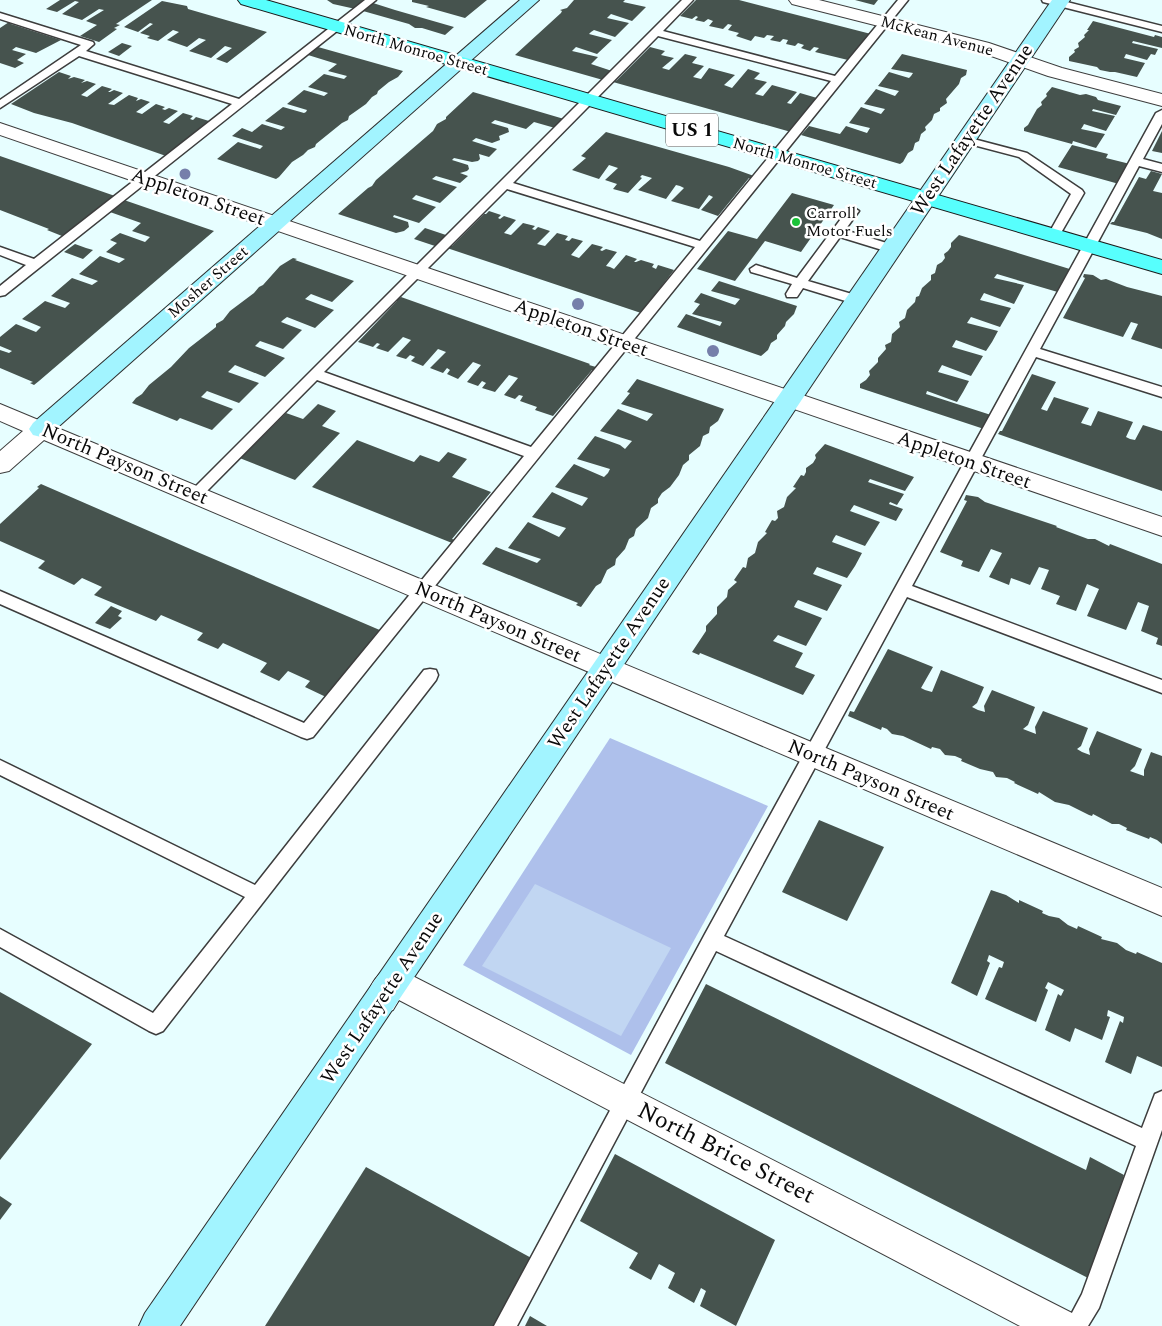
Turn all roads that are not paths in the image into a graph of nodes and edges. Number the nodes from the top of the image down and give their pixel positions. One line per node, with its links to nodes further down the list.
1 (247, 0): 10 (main road, North Monroe Street / US 1)
2 (371, 0): 10 (lane)
3 (530, 0): 15 (main road, Mosher Street)
4 (688, 0): 12 (lane)
5 (798, 0): 9 (street, McKean Avenue)
6 (903, 0): 9 (lane)
7 (1056, 1): 11 (lane); 14 (main road, West Lafayette Avenue)
8 (0, 16): 13 (lane)
9 (885, 22): 14 (street, McKean Avenue); 16 (lane)
10 (337, 27): 15 (main road, North Monroe Street / US 1); 19 (lane)
11 (1162, 29)
12 (656, 32): 16 (lane); 17 (lane)
13 (78, 52): 19 (lane); 20 (lane)
14 (1020, 60): 18 (street, McKean Avenue); 23 (main road, West Lafayette Avenue)
15 (458, 62): 17 (main road, North Monroe Street / US 1); 31 (main road, Mosher Street)
16 (838, 80): 24 (lane)
17 (588, 100): 24 (main road, North Monroe Street / US 1); 28 (lane)
18 (1162, 100)
19 (241, 103): 27 (lane)
20 (0, 105)
21 (1162, 113): 25 (lane)
22 (0, 129): 27 (street, Appleton Street)
23 (966, 140): 29 (main road, West Lafayette Avenue); 33 (lane)
24 (777, 155): 29 (main road, North Monroe Street / US 1); 34 (lane)
25 (1136, 161): 26 (lane); 35 (lane)
26 (1162, 168)
27 (144, 178): 31 (street, Appleton Street); 38 (lane)
28 (504, 184): 34 (lane); 41 (lane)
29 (926, 198): 33 (main road, North Monroe Street / US 1); 36 (main road, West Lafayette Avenue)
30 (853, 211): 32 (lane)
31 (276, 223): 41 (street, Appleton Street); 52 (main road, Mosher Street)
32 (838, 232): 36 (lane); 42 (lane)
33 (1054, 235): 35 (main road, North Monroe Street / US 1)
34 (703, 246): 46 (lane)
35 (1090, 246): 39 (main road, North Monroe Street / US 1); 47 (lane)
36 (892, 249): 45 (main road, West Lafayette Avenue)
37 (0, 251): 38 (lane)
38 (35, 264): 43 (lane)
39 (1162, 266)
40 (756, 268): 42 (lane)
41 (417, 272): 46 (street, Appleton Street); 48 (lane)
42 (801, 283): 44 (lane); 45 (lane)
43 (0, 292)
44 (792, 294)
45 (857, 300): 50 (main road, West Lafayette Avenue)
46 (624, 343): 50 (street, Appleton Street); 53 (lane)
47 (1032, 352): 49 (lane); 54 (lane)
48 (315, 374): 53 (lane); 56 (lane)
49 (1162, 392)
50 (789, 400): 54 (street, Appleton Street); 61 (main road, West Lafayette Avenue)
51 (0, 412): 52 (street, North Payson Street)
52 (41, 429): 55 (street, Mosher Street); 56 (street, North Payson Street)
53 (534, 454): 59 (lane)
54 (972, 462): 57 (street, Appleton Street); 58 (lane)
55 (0, 466)
56 (195, 494): 59 (street, North Payson Street)
57 (1162, 527)
58 (903, 589): 63 (lane); 64 (lane)
59 (423, 590): 60 (lane); 61 (street, North Payson Street)
60 (0, 597)
61 (606, 668): 64 (street, North Payson Street); 74 (main road, West Lafayette Avenue)
62 (430, 675): 66 (lane)
63 (1162, 687)
64 (813, 755): 67 (street, North Payson Street); 69 (lane)
65 (0, 767): 66 (lane)
66 (258, 895): 68 (lane)
67 (1162, 902)
68 (0, 937)
69 (712, 940): 71 (lane); 73 (lane)
70 (393, 981): 71 (street, North Brice Street); 74 (street, West Lafayette Avenue)
71 (625, 1100): 75 (lane); 76 (street, North Brice Street)
72 (1162, 1101): 73 (lane)
73 (1148, 1141): 77 (lane)
74 (159, 1326)
75 (505, 1326)
76 (1059, 1326)
77 (1076, 1326)

